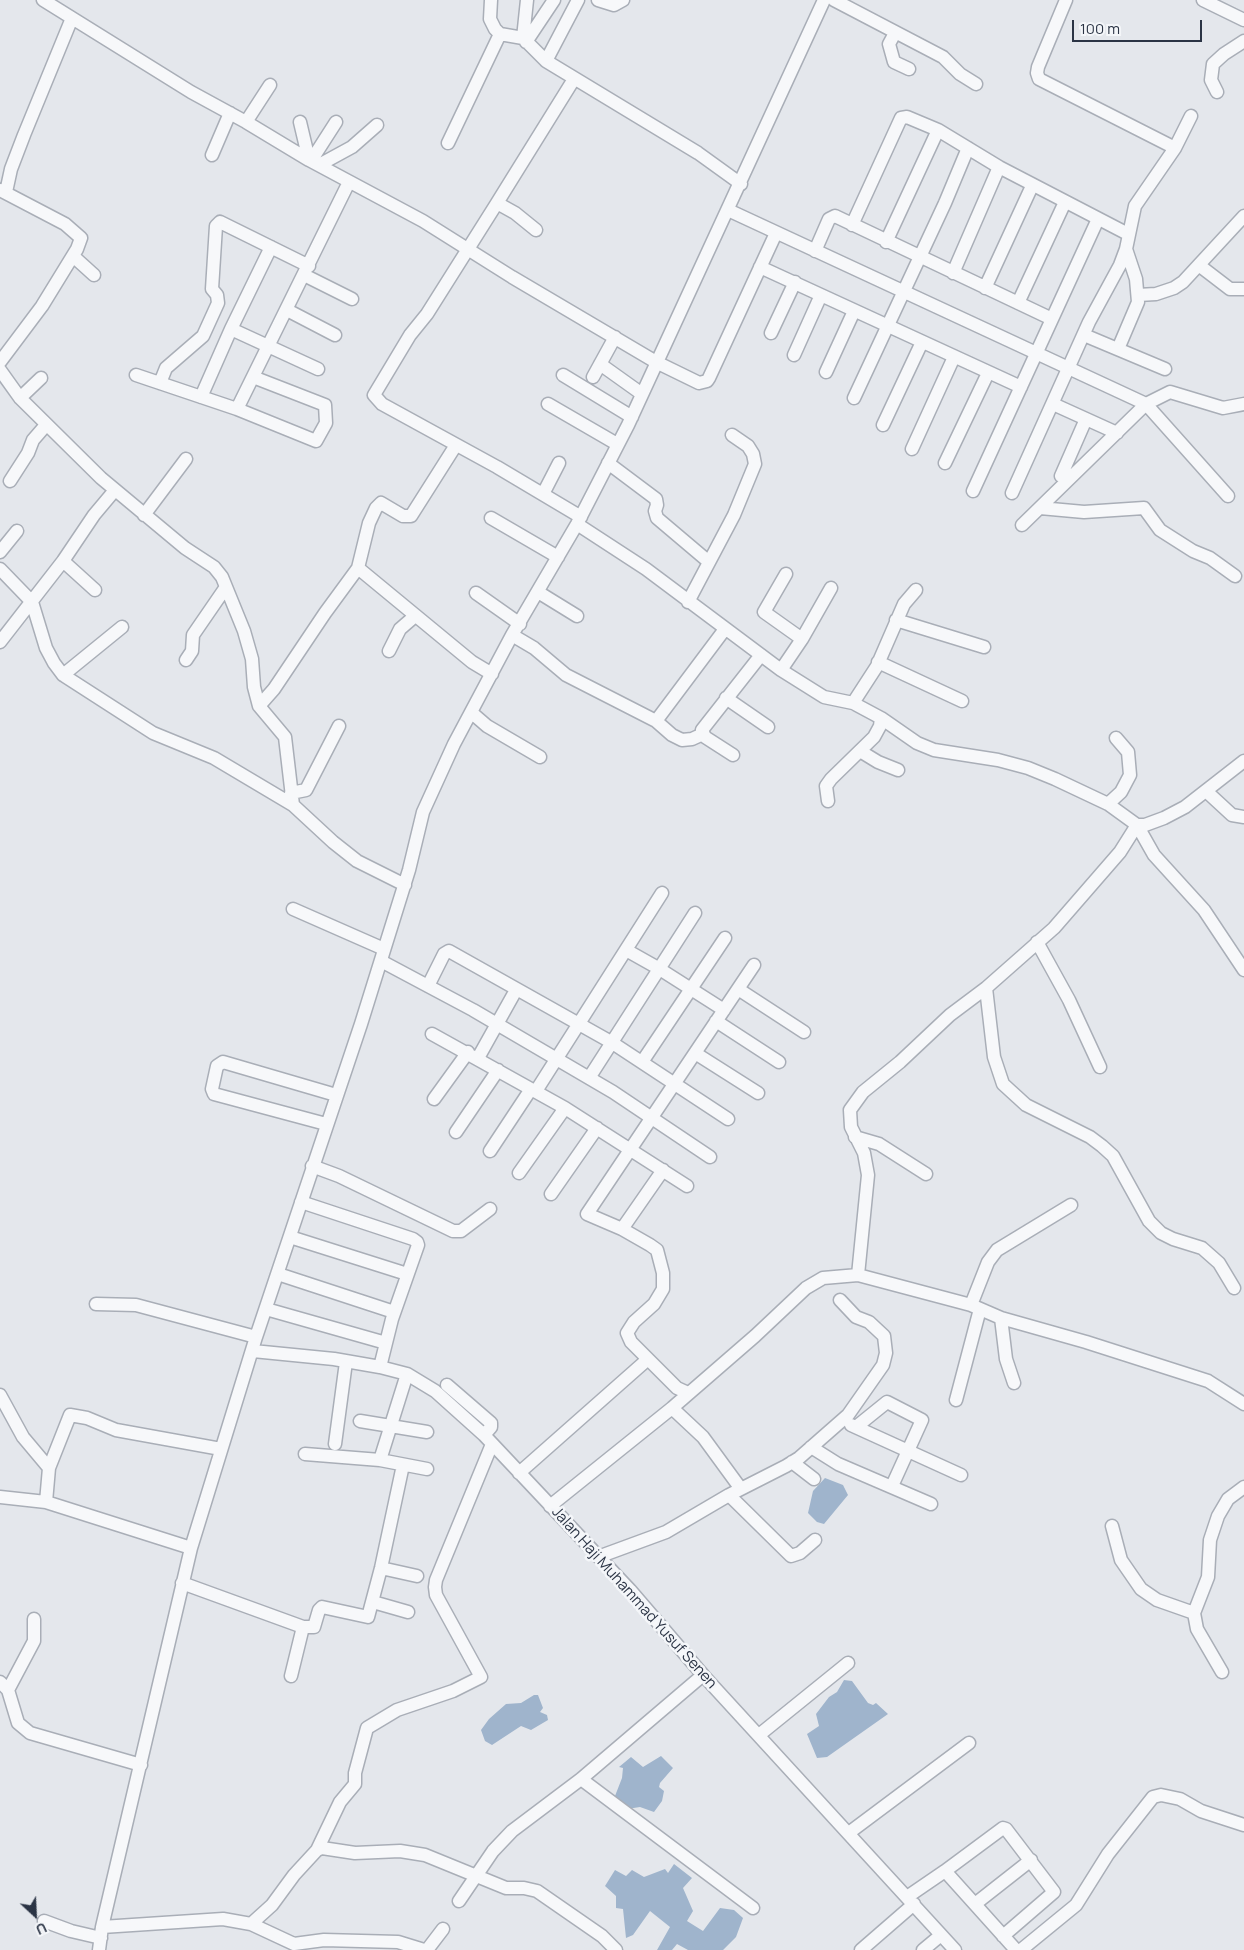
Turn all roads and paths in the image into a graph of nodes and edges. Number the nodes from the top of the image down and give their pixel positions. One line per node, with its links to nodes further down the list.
1 (43, 0): 12 (street)
2 (491, 0): 15 (street)
3 (528, 0): 16 (street)
4 (554, 0): 16 (street)
5 (578, 0): 18 (street)
6 (598, 0): 7 (street)
7 (623, 0)
8 (824, 0): 38 (street)
9 (834, 0): 14 (street)
10 (1066, 0): 33 (street)
11 (1203, 0): 13 (street)
12 (72, 18): 24 (street); 40 (street)
13 (1244, 20)
14 (895, 33): 19 (street); 22 (street)
15 (500, 34): 16 (street); 31 (street)
16 (524, 40): 18 (street)
17 (1244, 41): 23 (street)
18 (546, 61): 20 (street)
19 (909, 69)
20 (574, 79): 38 (street); 42 (street)
21 (270, 84): 26 (street)
22 (976, 84)
23 (1217, 92)
24 (230, 113): 26 (street); 34 (street)
25 (1191, 116): 33 (street)
26 (246, 122): 35 (street)
27 (300, 122): 35 (street)
28 (336, 122): 35 (street)
29 (377, 125): 35 (street)
30 (938, 130): 32 (street); 46 (street); 50 (street)
31 (448, 143)
32 (968, 148): 36 (street); 56 (street)
33 (1175, 148): 49 (street)
34 (212, 155)
35 (313, 162): 37 (street)
36 (999, 168): 39 (street); 60 (street)
37 (349, 182): 53 (street); 59 (street)
38 (741, 184): 43 (street)
39 (1032, 186): 41 (street); 63 (street)
40 (3, 191): 55 (street)
41 (1064, 202): 44 (street); 69 (street)
42 (497, 203): 47 (street); 53 (street)
43 (728, 210): 48 (street); 86 (street)
44 (1098, 219): 49 (street); 72 (street)
45 (1242, 222): 57 (street)
46 (852, 225): 50 (street); 54 (street)
47 (536, 230)
48 (776, 233): 54 (street); 58 (street)
49 (1128, 234): 52 (street)
50 (886, 242): 56 (street)
51 (271, 248): 59 (street); 74 (street); 99 (street)
52 (1126, 249): 67 (street); 76 (street)
53 (468, 250): 78 (street); 117 (street)
54 (815, 251): 65 (street)
55 (73, 256): 61 (street); 85 (street)
56 (919, 257): 60 (street); 65 (street)
57 (1200, 266): 64 (street); 67 (street)
58 (760, 267): 62 (street); 86 (street)
59 (307, 270): 68 (street); 70 (street)
60 (952, 273): 63 (street)
61 (94, 275)
62 (794, 282): 66 (street); 75 (street)
63 (985, 288): 69 (street)
64 (1244, 289)
65 (903, 292): 73 (street); 82 (street)
66 (822, 295): 71 (street); 83 (street)
67 (1138, 295): 81 (street)
68 (352, 299)
69 (1018, 303): 72 (street)
70 (287, 310): 77 (street); 80 (street)
71 (854, 311): 73 (street); 92 (street)
72 (1052, 319): 82 (street)
73 (887, 326): 79 (street); 104 (street)
74 (231, 329): 80 (street); 102 (street)
75 (771, 334)
76 (1084, 334): 81 (street); 89 (street)
77 (335, 335)
78 (615, 337): 86 (street); 87 (street)
79 (922, 342): 84 (street); 113 (street)
80 (268, 346): 88 (street); 96 (street)
81 (1118, 349): 90 (street)
82 (1036, 354): 89 (street); 100 (street)
83 (794, 355)
84 (954, 357): 93 (street); 118 (street)
85 (0, 362)
86 (656, 362): 101 (street)
87 (600, 364): 97 (street); 101 (street)
88 (318, 369)
89 (1069, 369): 106 (street); 107 (street)
90 (1165, 369)
91 (0, 370): 103 (street)
92 (826, 372)
93 (988, 372): 100 (street); 122 (street)
94 (136, 375): 99 (street)
95 (563, 375): 110 (street)
96 (253, 376): 109 (street); 109 (street)
97 (593, 376)
98 (41, 378): 103 (street)
99 (160, 383): 102 (street)
100 (1021, 387): 126 (street)
101 (642, 394): 110 (street)
102 (201, 397): 109 (street)
103 (20, 398): 112 (street)
104 (854, 398)
105 (548, 404): 116 (street)
106 (1053, 404): 111 (street); 127 (street)
107 (1146, 404): 108 (street); 114 (street); 129 (street)
108 (1244, 404)
109 (237, 409)
110 (632, 416): 116 (street)
111 (1086, 419): 114 (street); 123 (street)
112 (46, 425): 124 (street); 125 (street)
113 (882, 425)
114 (1117, 433): 130 (street)
115 (732, 435): 139 (street)
116 (617, 444): 121 (street)
117 (456, 445): 128 (street); 140 (street)
118 (912, 449)
119 (186, 459): 131 (street)
120 (559, 463): 128 (street)
121 (608, 463): 133 (street); 139 (street)
122 (945, 463)
123 (1061, 476)
124 (10, 480)
125 (115, 490): 131 (street); 138 (street)
126 (973, 492)
127 (1012, 493)
128 (543, 494): 133 (street)
129 (1228, 496)
130 (1040, 508): 134 (street); 143 (street)
131 (144, 516): 144 (street)
132 (491, 518): 137 (street)
133 (579, 521): 137 (street); 151 (street)
134 (1022, 525)
135 (16, 531): 136 (street)
136 (0, 552)
137 (558, 557): 148 (street)
138 (63, 561): 146 (street); 150 (street)
139 (709, 562): 151 (street)
140 (358, 568): 152 (street); 172 (street)
141 (0, 569): 150 (street)
142 (786, 574): 159 (street)
143 (1235, 576)
144 (226, 587): 164 (street); 172 (street)
145 (831, 588): 159 (street)
146 (95, 590)
147 (916, 590): 154 (street)
148 (538, 592): 153 (street); 155 (street)
149 (476, 593): 155 (street)
150 (32, 602): 160 (street); 168 (street)
151 (688, 602): 157 (street)
152 (415, 616): 162 (street); 167 (street)
153 (577, 616)
154 (896, 620): 161 (street); 165 (street)
155 (520, 624): 158 (street)
156 (122, 627): 168 (street)
157 (725, 629): 163 (street); 175 (street)
158 (512, 635): 167 (street); 175 (street)
159 (802, 639): 166 (street)
160 (0, 642)
161 (984, 647)
162 (389, 651)
163 (761, 655): 166 (street); 169 (street)
164 (186, 660)
165 (878, 662): 170 (street); 171 (street)
166 (781, 670): 171 (street)
167 (492, 674): 173 (street)
168 (63, 675): 186 (street)
169 (726, 698): 177 (street); 178 (street)
170 (962, 701)
171 (853, 703): 174 (street)
172 (259, 706): 186 (street)
173 (472, 713): 182 (street); 191 (street)
174 (881, 718): 180 (street); 188 (street)
175 (656, 721): 178 (street)
176 (339, 726): 186 (street)
177 (768, 727)
178 (703, 734): 181 (street)
179 (1116, 738): 188 (street)
180 (860, 751): 184 (street); 187 (street)
181 (733, 755)
182 (540, 757)
183 (1244, 761): 185 (street)
184 (898, 770)
185 (1206, 791): 189 (street); 190 (street)
186 (292, 799): 191 (street)
187 (828, 801)
188 (1108, 804): 190 (street)
189 (1244, 817)
190 (1137, 826): 196 (street); 201 (street)
191 (405, 885): 198 (street)
192 (662, 893): 197 (street)
193 (293, 908): 198 (street)
194 (695, 913): 200 (street)
195 (725, 938): 203 (street)
196 (1037, 942): 204 (street); 218 (street)
197 (626, 950): 200 (street); 208 (street)
198 (382, 955): 202 (street); 224 (street)
199 (754, 965): 205 (street)
200 (658, 968): 203 (street); 212 (street)
201 (1244, 970)
202 (428, 986): 206 (street); 209 (street)
203 (691, 988): 207 (street); 216 (street)
204 (986, 988): 232 (street); 250 (street)
205 (738, 989): 207 (street); 210 (street)
206 (516, 990): 208 (street); 209 (street)
207 (720, 1015): 213 (street); 217 (street)
208 (578, 1022): 212 (street); 215 (street)
209 (498, 1024): 214 (street); 215 (street)
210 (804, 1032)
211 (432, 1034): 214 (street)
212 (611, 1042): 216 (street); 220 (street)
213 (695, 1053): 221 (street); 223 (street)
214 (473, 1055): 219 (street); 225 (street)
215 (556, 1058): 220 (street); 222 (street)
216 (642, 1062): 221 (street)
217 (780, 1062)
218 (1100, 1067)
219 (498, 1070): 222 (street); 231 (street)
220 (589, 1078): 227 (street)
221 (673, 1085): 227 (street); 228 (street)
222 (533, 1090): 226 (street); 234 (street)
223 (758, 1093)
224 (336, 1095): 229 (street); 229 (street)
225 (434, 1099)
226 (565, 1108): 230 (street); 238 (street)
227 (651, 1117): 233 (street); 235 (street)
228 (728, 1119)
229 (326, 1124): 236 (street)
230 (597, 1128): 233 (street); 241 (street)
231 (456, 1132)
232 (855, 1137): 239 (street); 249 (street)
233 (630, 1148): 237 (street); 245 (street)
234 (490, 1151)
235 (710, 1157)
236 (312, 1166): 242 (street); 244 (street)
237 (663, 1170): 240 (street); 245 (street)
238 (519, 1173)
239 (926, 1174)
240 (687, 1186)
241 (551, 1194)
242 (300, 1202): 246 (street); 248 (street)
243 (1072, 1205): 253 (street)
244 (490, 1209)
245 (622, 1229): 260 (street)
246 (290, 1237): 247 (street); 248 (street)
247 (278, 1274): 254 (street); 255 (street)
248 (406, 1274): 255 (street)
249 (858, 1275): 253 (street); 266 (street)
250 (1234, 1288)
251 (840, 1300): 272 (street)
252 (96, 1304): 257 (street)
253 (975, 1307): 256 (street); 268 (street)
254 (266, 1308): 257 (street); 258 (street)
255 (394, 1312): 258 (street)
256 (1002, 1318): 264 (street); 269 (street)
257 (256, 1337): 259 (street)
258 (386, 1343): 262 (street)
259 (253, 1351): 261 (street, Jalan Haji Muhammad Yusuf Senen); 279 (street)
260 (648, 1359): 266 (street); 287 (street)
261 (346, 1362): 262 (street, Jalan Haji Muhammad Yusuf Senen); 277 (street)
262 (380, 1367): 263 (street, Jalan Haji Muhammad Yusuf Senen)
263 (407, 1374): 273 (street); 276 (street, Jalan Haji Muhammad Yusuf Senen)
264 (1014, 1383)
265 (447, 1385): 276 (street)
266 (688, 1393): 270 (street)
267 (0, 1395): 285 (street)
268 (956, 1400)
269 (1244, 1404)
270 (672, 1408): 292 (street); 297 (street)
271 (360, 1421): 273 (street)
272 (842, 1421): 274 (street); 278 (street)
273 (391, 1425): 275 (street); 282 (street)
274 (856, 1427): 280 (street); 280 (street)
275 (427, 1432)
276 (488, 1439): 287 (street, Jalan Haji Muhammad Yusuf Senen); 321 (street)
277 (335, 1444)
278 (811, 1447): 283 (street); 290 (street)
279 (221, 1449): 285 (street); 300 (street)
280 (908, 1451): 288 (street); 290 (street)
281 (305, 1454): 282 (street)
282 (380, 1460): 284 (street)
283 (792, 1462): 289 (street); 292 (street)
284 (403, 1465): 286 (street); 302 (street)
285 (49, 1468): 295 (street)
286 (428, 1469)
287 (519, 1473): 297 (street, Jalan Haji Muhammad Yusuf Senen)
288 (961, 1475)
289 (814, 1479)
290 (892, 1486): 296 (street)
291 (1244, 1487): 307 (street)
292 (741, 1489): 293 (street)
293 (729, 1495): 299 (street); 301 (street)
294 (0, 1497): 295 (street)
295 (46, 1502): 300 (street)
296 (931, 1504)
297 (550, 1506): 301 (street, Jalan Haji Muhammad Yusuf Senen)
298 (1112, 1526): 307 (street)
299 (815, 1540)
300 (191, 1548): 304 (street)
301 (598, 1557): 312 (street, Jalan Haji Muhammad Yusuf Senen)
302 (381, 1568): 303 (street); 305 (street)
303 (417, 1576)
304 (182, 1583): 309 (street); 317 (street)
305 (373, 1602): 306 (street); 309 (street)
306 (408, 1612)
307 (1194, 1613): 311 (street)
308 (34, 1619): 314 (street)
309 (303, 1627): 313 (street)
310 (848, 1664): 315 (street)
311 (1222, 1672)
312 (703, 1675): 315 (street, Jalan Haji Muhammad Yusuf Senen); 318 (street)
313 (291, 1676)
314 (4, 1686): 317 (street)
315 (760, 1735): 320 (street, Jalan Haji Muhammad Yusuf Senen)
316 (969, 1743): 320 (street)
317 (141, 1765): 334 (street)
318 (581, 1779): 324 (street); 328 (street)
319 (1244, 1825): 342 (street)
320 (850, 1832): 326 (street, Jalan Haji Muhammad Yusuf Senen)
321 (317, 1850): 324 (street); 330 (street)
322 (1031, 1860): 323 (street); 327 (street); 333 (street)
323 (945, 1870): 326 (street); 327 (street)
324 (479, 1876): 325 (street); 337 (street)
325 (459, 1901)
326 (911, 1901): 332 (street, Jalan Haji Muhammad Yusuf Senen); 338 (street)
327 (975, 1904): 333 (street)
328 (753, 1908)
329 (44, 1921): 334 (street)
330 (251, 1924): 334 (street); 335 (street)
331 (443, 1929): 336 (street)
332 (941, 1935): 339 (street); 340 (street, Jalan Haji Muhammad Yusuf Senen)
333 (1003, 1936): 341 (street)
334 (101, 1938)
335 (294, 1947): 336 (street)
336 (426, 1950)
337 (616, 1950)
338 (861, 1950)
339 (923, 1950)
340 (955, 1950)
341 (1016, 1950)
342 (1021, 1950)

